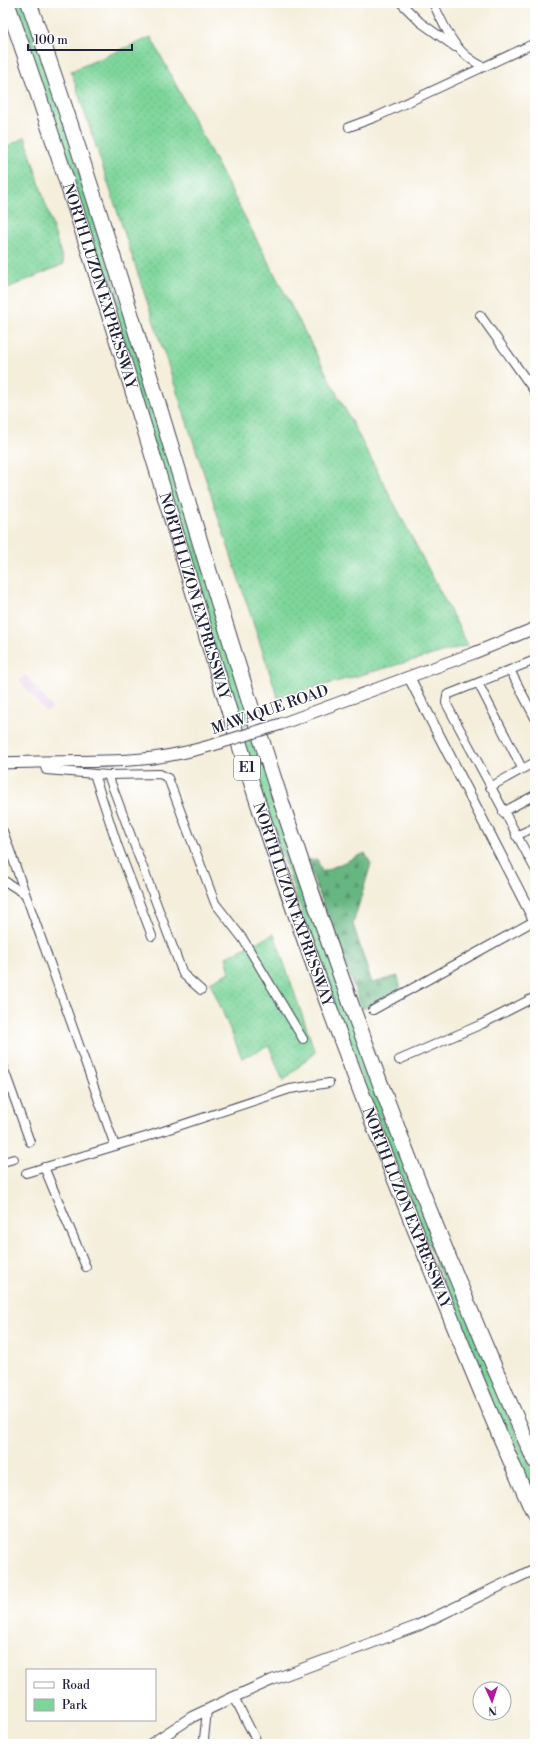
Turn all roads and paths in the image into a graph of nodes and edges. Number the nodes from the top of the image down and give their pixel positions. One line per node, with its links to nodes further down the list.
1 (7, 3): 49 (highway, NORTH LUZON EXPRESSWAY / E1)
2 (29, 3): 48 (highway, NORTH LUZON EXPRESSWAY / E1)
3 (401, 3): 6 (street)
4 (433, 3): 6 (street)
5 (535, 43): 7 (street)
6 (459, 50): 7 (street)
7 (484, 68): 8 (street)
8 (349, 127)
9 (480, 315): 10 (street)
10 (535, 392)
11 (535, 628): 14 (main road, MAWAQUE ROAD)
12 (535, 660): 13 (street)
13 (510, 670): 15 (street); 16 (street)
14 (409, 677): 17 (main road, MAWAQUE ROAD, bridge); 32 (street)
15 (478, 683): 20 (street); 23 (street)
16 (535, 718)
17 (43, 761): 19 (main road, MAWAQUE ROAD); 21 (street)
18 (535, 762): 20 (street)
19 (3, 763)
20 (522, 768): 23 (street)
21 (94, 774): 22 (street); 33 (street)
22 (108, 775): 34 (street); 37 (street)
23 (490, 787): 25 (street)
24 (535, 795): 25 (street)
25 (503, 812): 28 (street)
26 (535, 827): 28 (street)
27 (3, 831): 31 (street)
28 (516, 836): 29 (street)
29 (535, 869)
30 (3, 880): 31 (street)
31 (25, 894): 42 (street)
32 (535, 922): 36 (street)
33 (152, 936)
34 (201, 990)
35 (535, 997): 38 (street)
36 (373, 1010)
37 (303, 1039)
38 (399, 1060)
39 (3, 1067): 41 (street)
40 (329, 1083): 42 (street)
41 (30, 1142)
42 (115, 1146): 45 (street)
43 (14, 1159): 44 (street)
44 (3, 1162)
45 (44, 1167): 46 (street); 47 (street)
46 (26, 1172)
47 (86, 1267)
48 (535, 1461)
49 (535, 1516)
50 (534, 1570): 51 (street)
51 (234, 1697): 52 (street); 55 (street)
52 (207, 1710): 53 (street); 54 (street)
53 (151, 1744)
54 (205, 1744)
55 (258, 1744)

